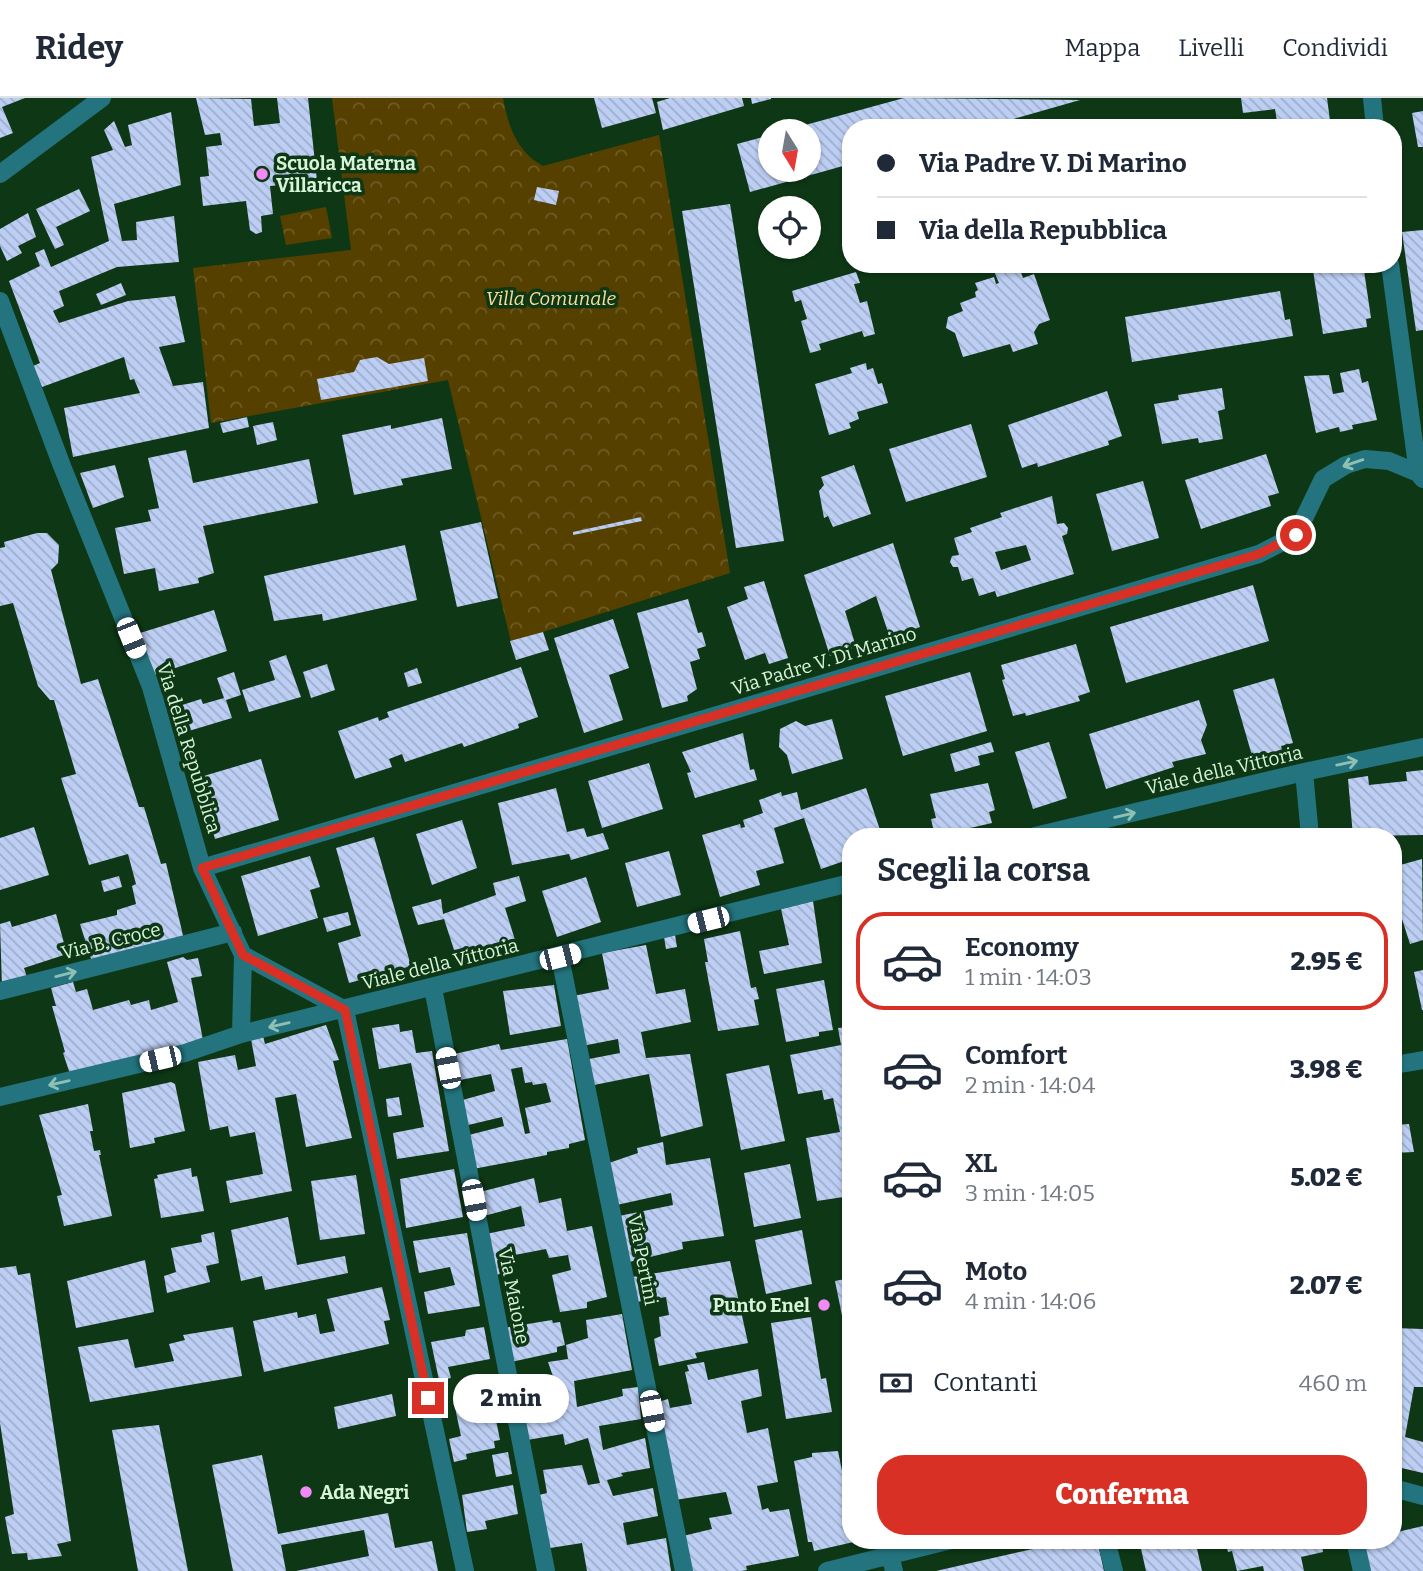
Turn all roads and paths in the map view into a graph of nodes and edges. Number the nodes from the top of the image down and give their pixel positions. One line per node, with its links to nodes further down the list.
1 (103, 98): 4 (street)
2 (1372, 98): 3 (street)
3 (1374, 119)
4 (0, 174)
5 (1391, 273): 7 (street)
6 (0, 301): 12 (street, Via della Repubblica)
7 (1421, 476): 12 (street, Via Padre V. Di Marino, one-way to 12)
8 (1423, 747): 9 (street, Viale della Vittoria, one-way to 8)
9 (1304, 772): 10 (street, Viale della Vittoria, one-way to 9); 11 (street)
10 (1069, 828)
11 (1309, 828)
12 (202, 868): 14 (street, Via della Repubblica)
13 (842, 885): 16 (street, Viale della Vittoria)
14 (233, 932): 15 (street, Via della Repubblica); 18 (street, Via B. Croce, one-way to 14)
15 (243, 955): 19 (street); 20 (street)
16 (560, 957): 17 (street, Viale della Vittoria); 32 (street, Via Pertini)
17 (433, 988): 19 (street, Viale della Vittoria); 31 (street, Via Maione)
18 (0, 991)
19 (345, 1010): 20 (street, Viale della Vittoria, one-way to 20); 30 (street)
20 (241, 1034): 23 (street, Viale della Vittoria, one-way to 23)
21 (1423, 1060): 22 (street)
22 (1402, 1064)
23 (0, 1097)
24 (1402, 1490): 25 (street)
25 (1423, 1496)
26 (927, 1549): 29 (street)
27 (1108, 1549): 34 (street)
28 (1357, 1549): 35 (street)
29 (892, 1562): 33 (street)
30 (465, 1571)
31 (546, 1571)
32 (684, 1571)
33 (827, 1571)
34 (1114, 1571)
35 (1362, 1571)

